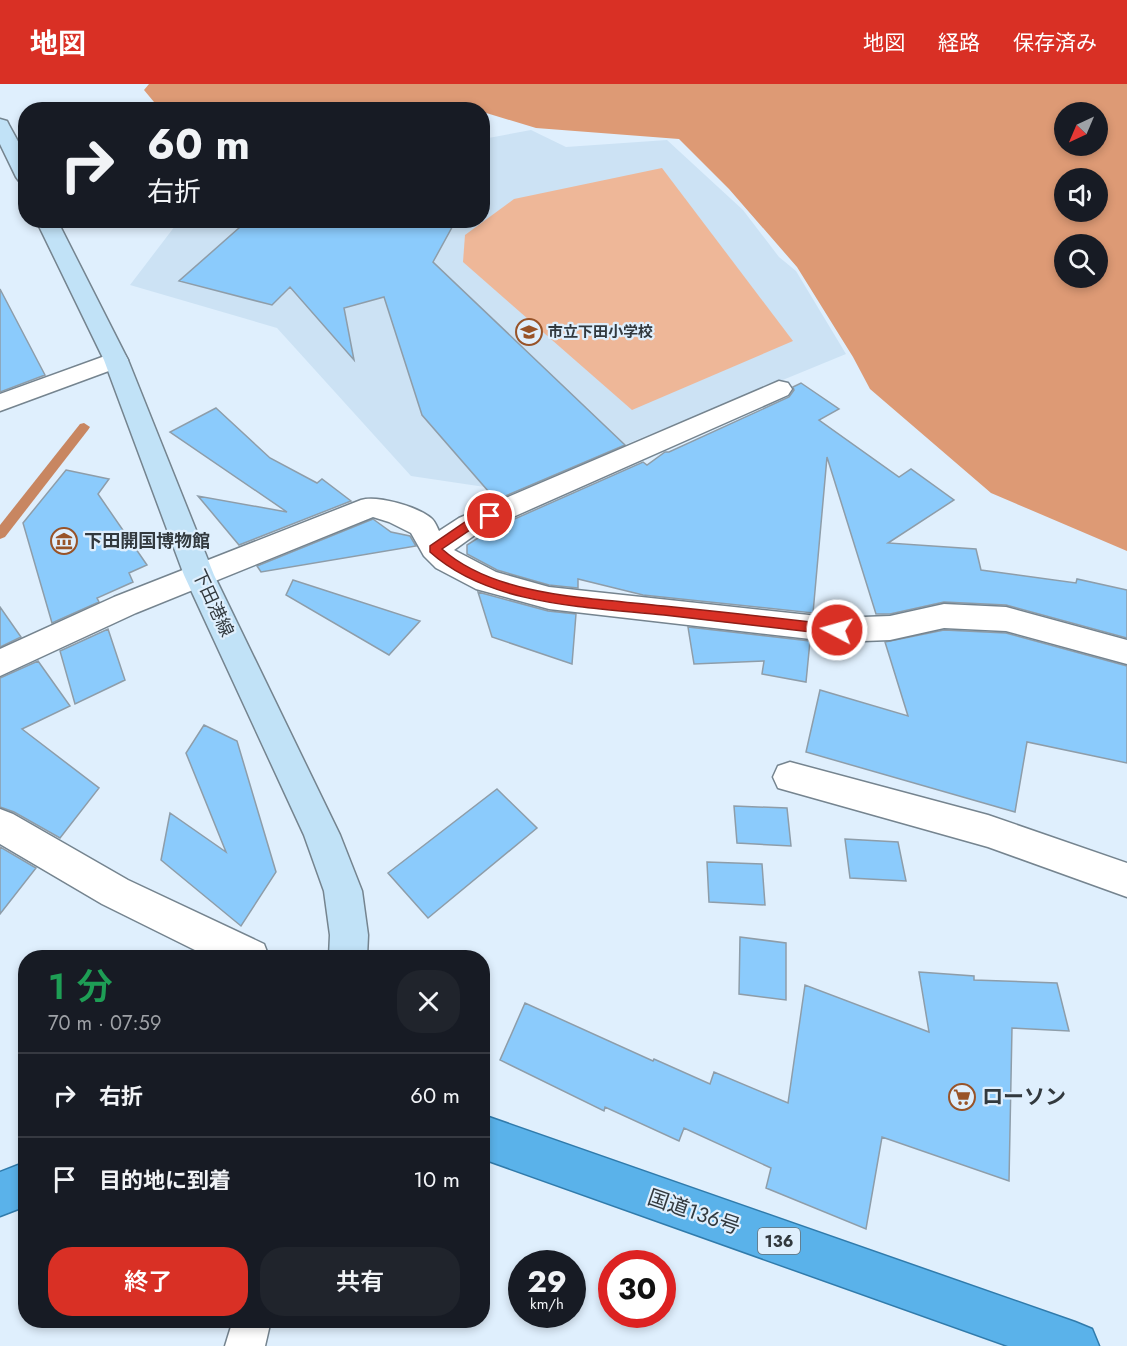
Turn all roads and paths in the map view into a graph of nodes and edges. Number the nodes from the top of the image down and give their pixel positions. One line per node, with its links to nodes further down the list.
1 (0, 125): 2 (main road)
2 (18, 161)
3 (50, 228): 4 (main road, 下田港線)
4 (116, 360): 6 (street); 8 (main road, 下田港線)
5 (779, 389): 7 (street)
6 (0, 403)
7 (434, 549): 8 (street); 9 (street)
8 (199, 574): 10 (street); 15 (main road, 下田港線)
9 (1127, 652)
10 (0, 663)
11 (790, 777): 13 (street)
12 (0, 825): 14 (street)
13 (1127, 880)
14 (235, 950)
15 (348, 950)
16 (490, 1139): 21 (highway, 国道136号 / 136)
17 (18, 1187): 18 (highway)
18 (0, 1194)
19 (250, 1328): 20 (lane)
20 (245, 1346)
21 (1075, 1346)

